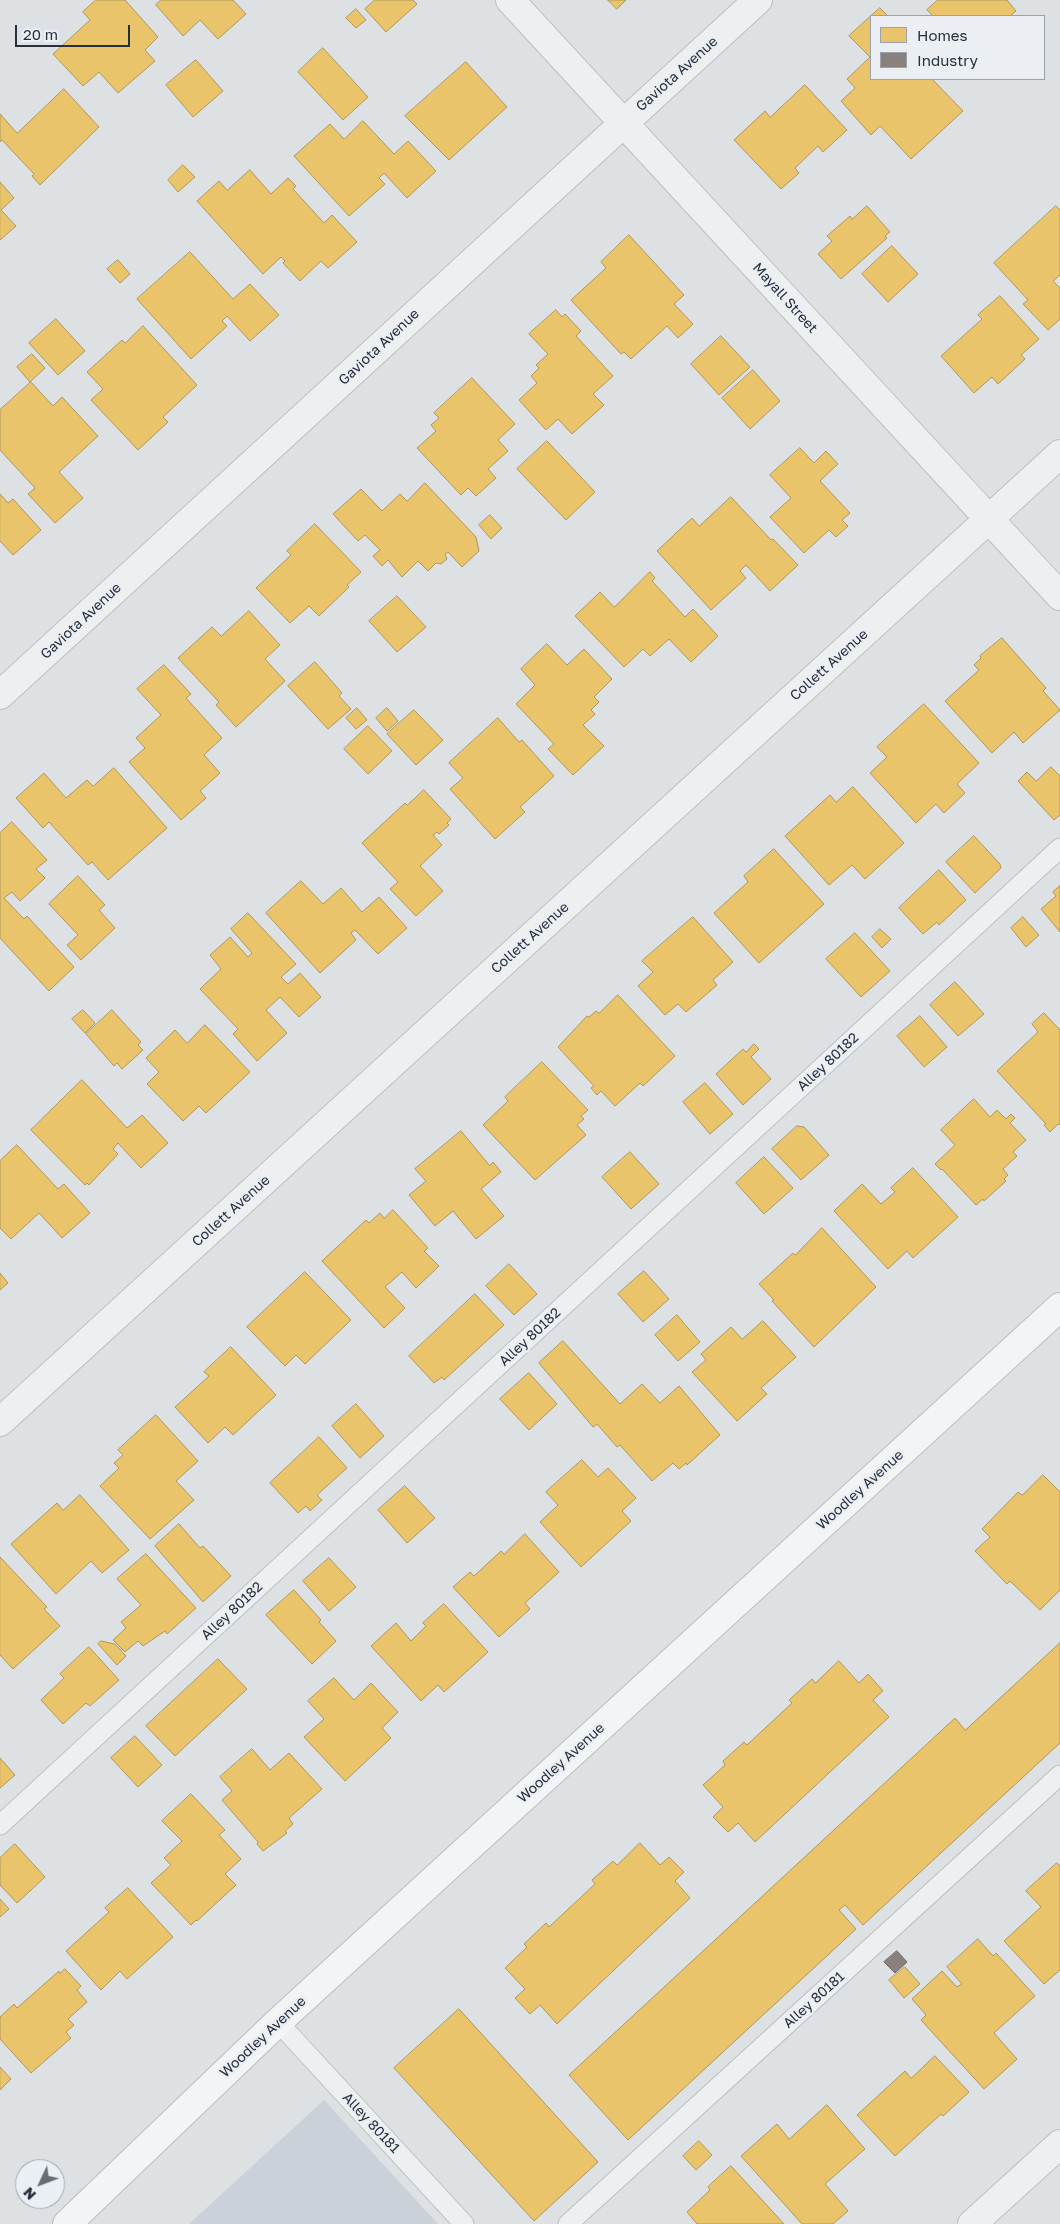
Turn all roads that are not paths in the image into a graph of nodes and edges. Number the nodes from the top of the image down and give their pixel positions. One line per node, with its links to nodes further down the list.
1 (510, 0): 3 (street, Mayall Street)
2 (758, 0): 3 (street, Gaviota Avenue)
3 (625, 122): 5 (street, Mayall Street); 7 (street, Gaviota Avenue)
4 (1060, 454): 5 (street, Collett Avenue)
5 (988, 520): 6 (street, Mayall Street); 10 (street, Collett Avenue)
6 (1060, 596)
7 (0, 696)
8 (1060, 848): 12 (lane, Alley 80182)
9 (1060, 1307): 13 (main road, Woodley Avenue)
10 (0, 1422)
11 (1060, 1775): 17 (lane, Alley 80181)
12 (0, 1825)
13 (278, 2022): 15 (main road, Woodley Avenue); 16 (lane, Alley 80181)
14 (1060, 2144): 18 (street)
15 (67, 2224)
16 (464, 2224)
17 (568, 2224)
18 (972, 2224)

